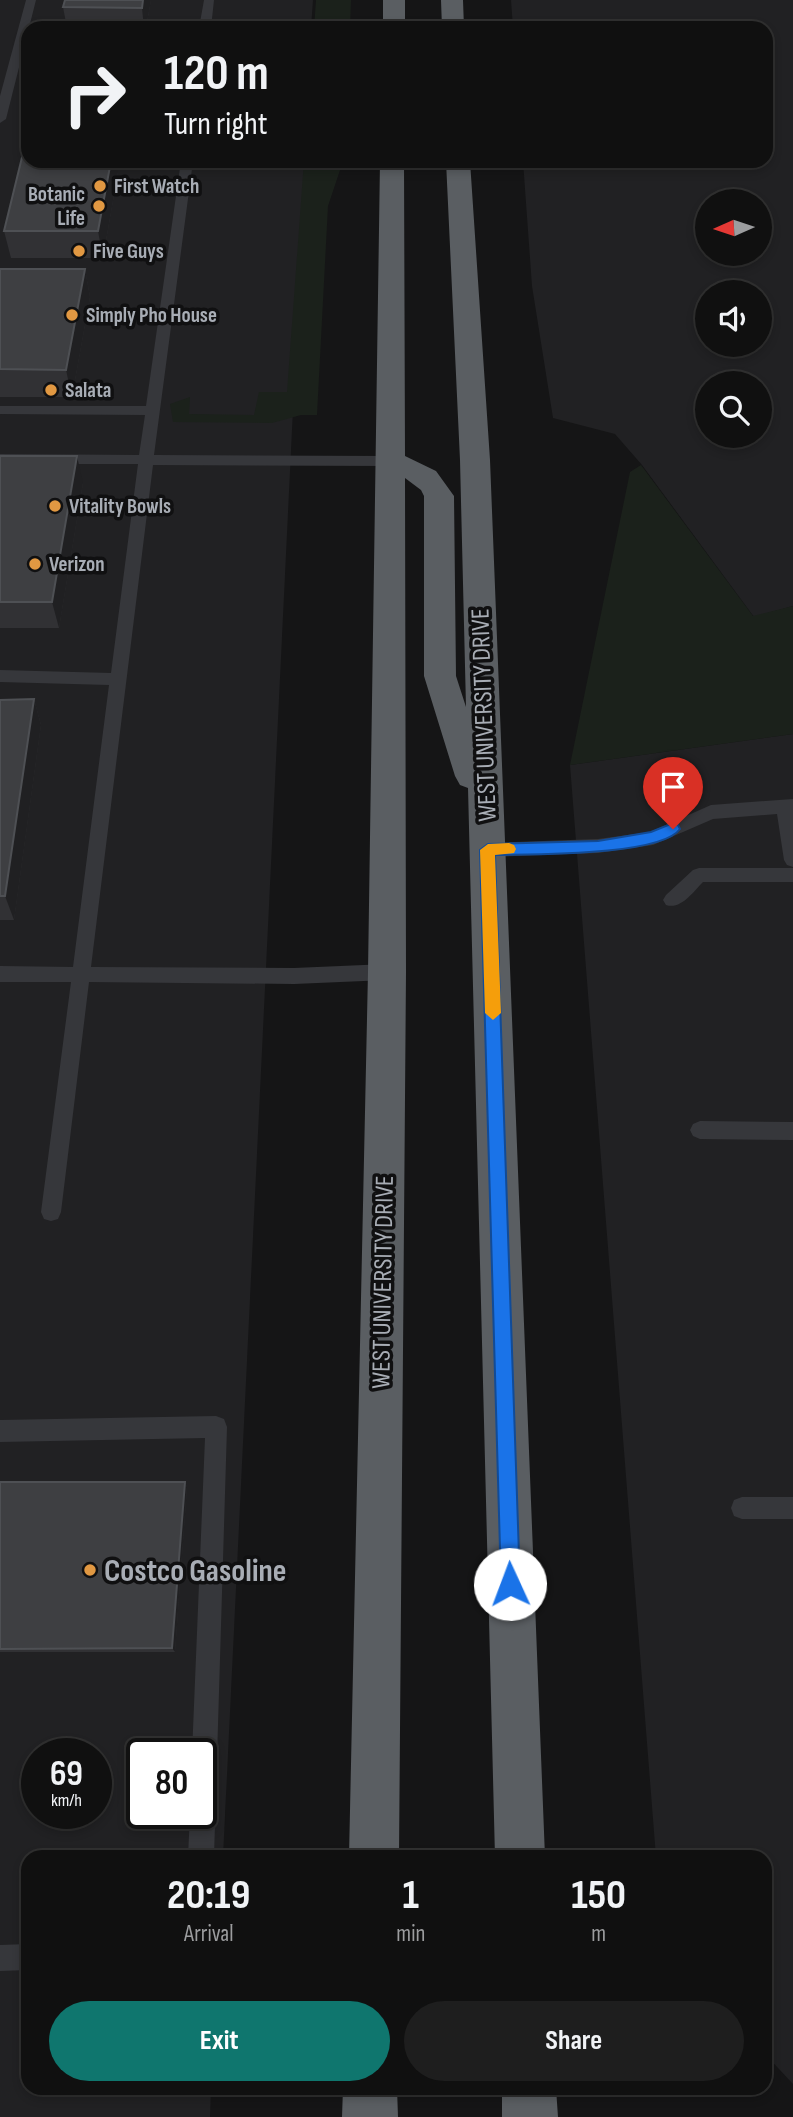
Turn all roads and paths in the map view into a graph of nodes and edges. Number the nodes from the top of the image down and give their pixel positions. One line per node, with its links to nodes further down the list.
1 (31, 0): 6 (lane)
2 (209, 0): 7 (lane)
3 (394, 0): 8 (highway)
4 (440, 0): 9 (highway)
5 (452, 0): 10 (highway)
6 (26, 21)
7 (206, 21)
8 (394, 21)
9 (441, 21)
10 (453, 21)
11 (21, 38): 12 (lane)
12 (0, 119)
13 (186, 168): 17 (lane)
14 (392, 168): 21 (highway, WEST UNIVERSITY DRIVE)
15 (458, 168): 20 (highway, WEST UNIVERSITY DRIVE)
16 (0, 410): 17 (lane)
17 (153, 411): 19 (lane)
18 (0, 459): 19 (lane)
19 (146, 460): 21 (lane); 23 (lane)
20 (475, 460): 21 (highway); 25 (highway, WEST UNIVERSITY DRIVE)
21 (391, 461): 25 (highway); 29 (highway, WEST UNIVERSITY DRIVE)
22 (0, 676): 23 (lane)
23 (118, 679): 31 (lane)
24 (789, 806): 25 (lane); 26 (lane)
25 (487, 834): 40 (highway, WEST UNIVERSITY DRIVE)
26 (793, 860)
27 (793, 875): 28 (lane)
28 (672, 901)
29 (387, 972): 31 (lane); 39 (highway, WEST UNIVERSITY DRIVE)
30 (0, 974): 31 (lane)
31 (82, 975): 34 (lane)
32 (700, 1130): 33 (lane)
33 (793, 1131)
34 (51, 1212)
35 (0, 1431): 38 (lane)
36 (742, 1508): 37 (lane)
37 (793, 1508)
38 (201, 1850)
39 (374, 1850)
40 (520, 1850)
41 (21, 1957): 42 (lane)
42 (0, 1958)
43 (370, 2095): 45 (highway)
44 (529, 2095): 46 (highway)
45 (370, 2117)
46 (530, 2117)

